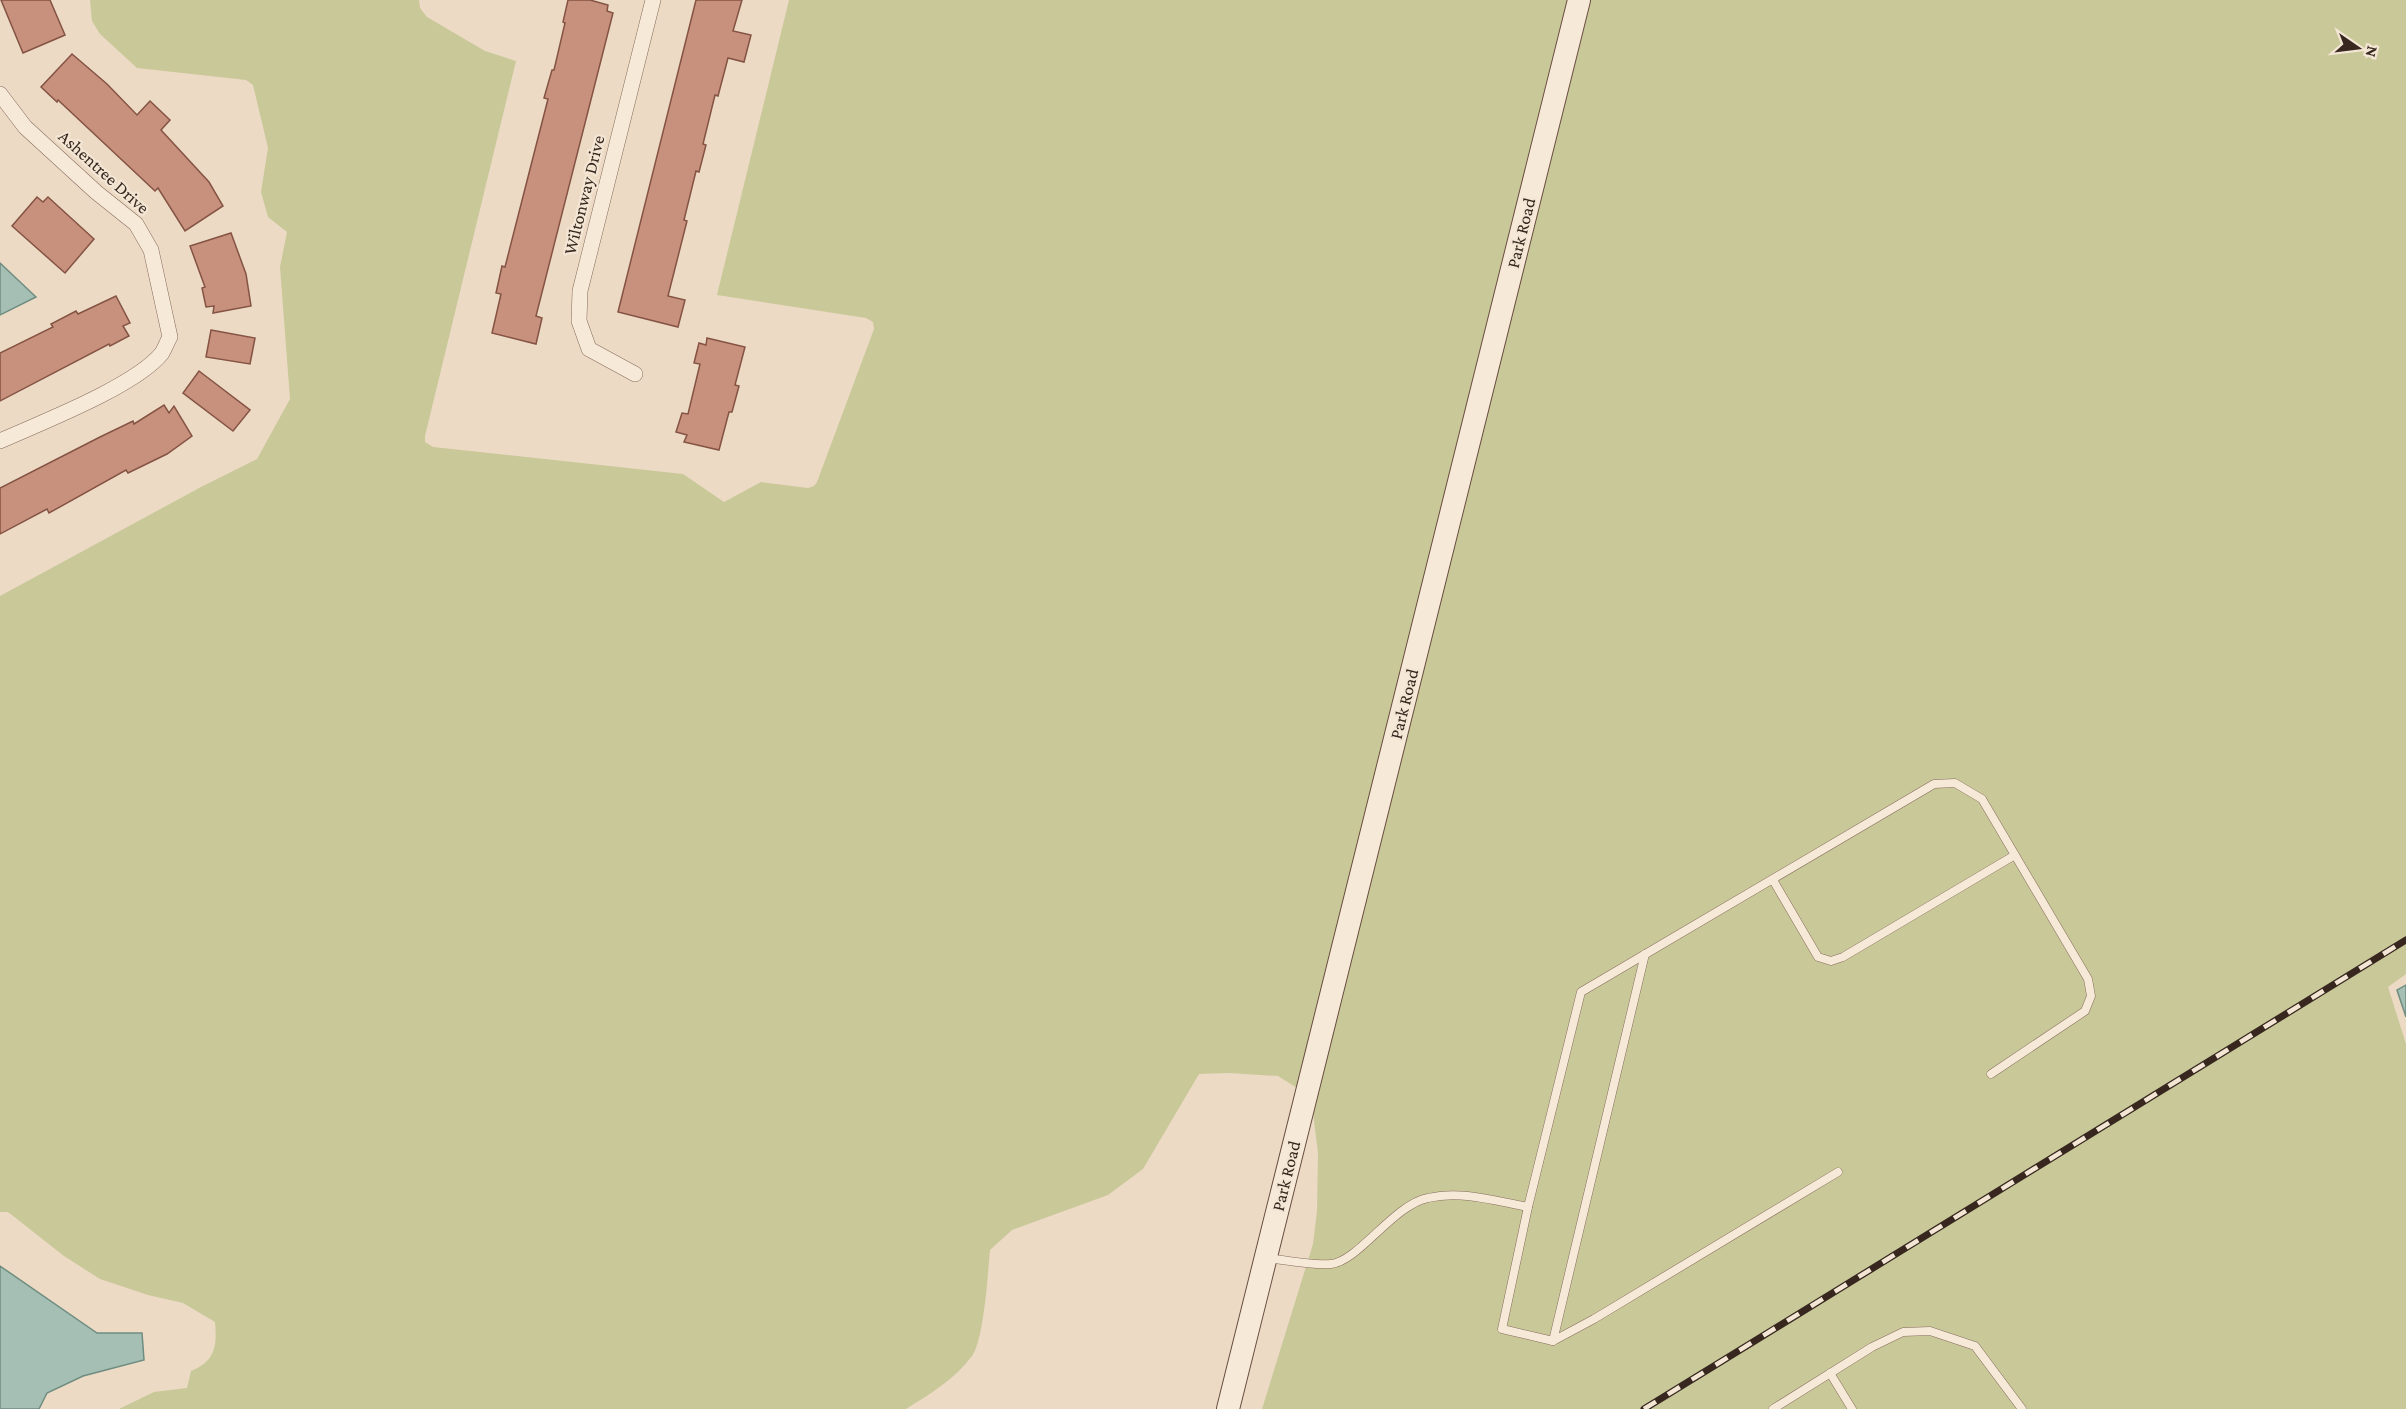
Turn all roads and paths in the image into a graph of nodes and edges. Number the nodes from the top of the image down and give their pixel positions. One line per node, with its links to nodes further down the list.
1 (653, 0): 4 (street, Wiltonway Drive)
2 (1579, 0): 12 (street, Park Road)
3 (0, 94): 5 (street, Ashentree Drive)
4 (635, 374)
5 (0, 441)
6 (2015, 855): 7 (lane); 7 (lane); 9 (lane)
7 (1773, 880): 8 (lane)
8 (1645, 954): 11 (lane); 13 (lane)
9 (1991, 1074)
10 (1838, 1172): 13 (lane)
11 (1528, 1207): 12 (lane); 13 (lane)
12 (1266, 1258): 15 (street, Park Road)
13 (1553, 1341)
14 (1830, 1374): 16 (lane); 17 (lane); 18 (lane)
15 (1228, 1409)
16 (1773, 1409)
17 (1852, 1409)
18 (2022, 1409)

